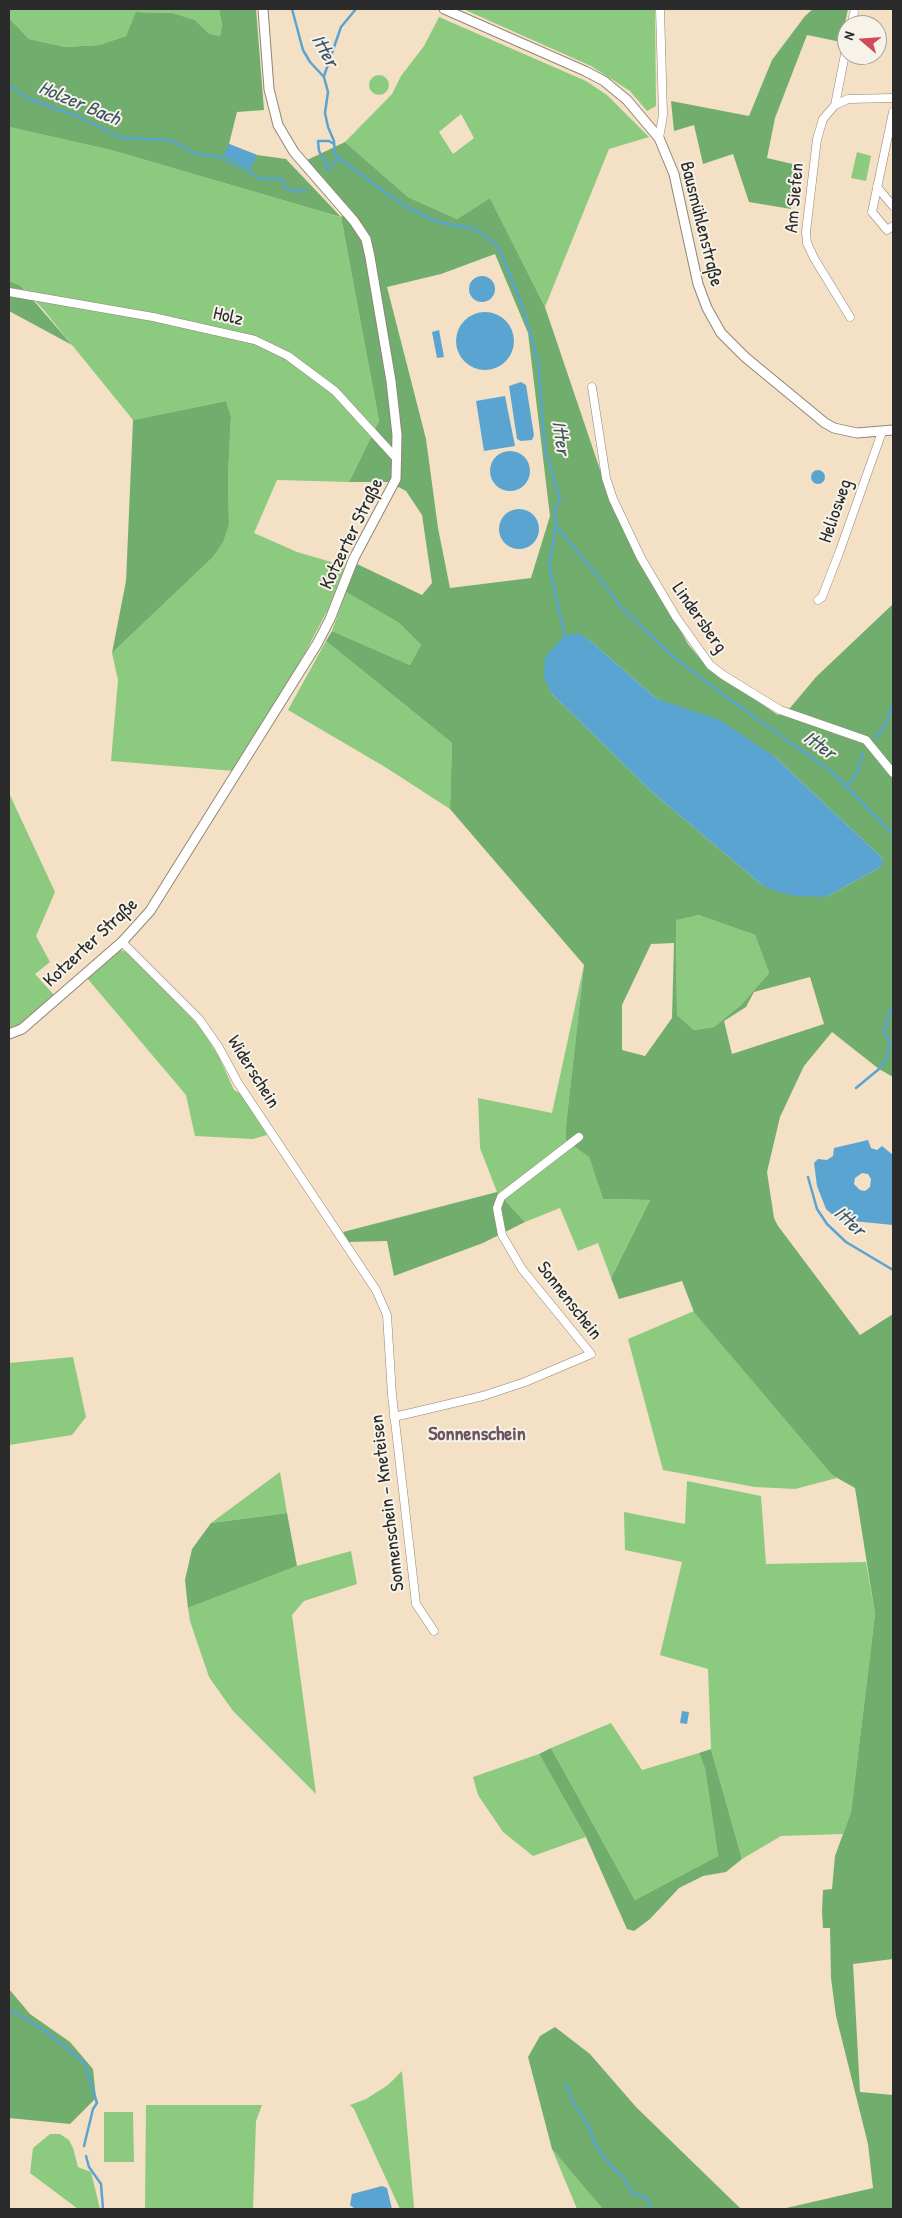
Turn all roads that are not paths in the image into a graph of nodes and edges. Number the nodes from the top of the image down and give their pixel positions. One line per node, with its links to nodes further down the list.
1 (263, 9): 17 (street, Kotzerter Straße)
2 (444, 9): 8 (street, Bausmühlenstraße)
3 (660, 9): 8 (street)
4 (843, 65): 6 (street, Am Siefen)
5 (893, 98): 6 (street)
6 (835, 105): 13 (street, Am Siefen)
7 (893, 112): 9 (street)
8 (659, 138): 16 (street, Bausmühlenstraße)
9 (877, 187): 10 (street); 11 (street)
10 (893, 206)
11 (893, 226)
12 (9, 292): 17 (street, Holz)
13 (850, 318)
14 (592, 387): 19 (street, Lindersberg)
15 (893, 430): 16 (street, Bausmühlenstraße)
16 (882, 432): 18 (street, Heliosweg)
17 (397, 459): 20 (street, Kotzerter Straße)
18 (818, 600)
19 (893, 773)
20 (122, 942): 21 (street, Kotzerter Straße); 23 (street, Widerschein)
21 (9, 1034)
22 (579, 1137): 24 (street, Sonnenschein)
23 (392, 1395): 24 (street, Sonnenschein – Kneteisen)
24 (394, 1417): 25 (street, Sonnenschein – Kneteisen)
25 (434, 1631)

